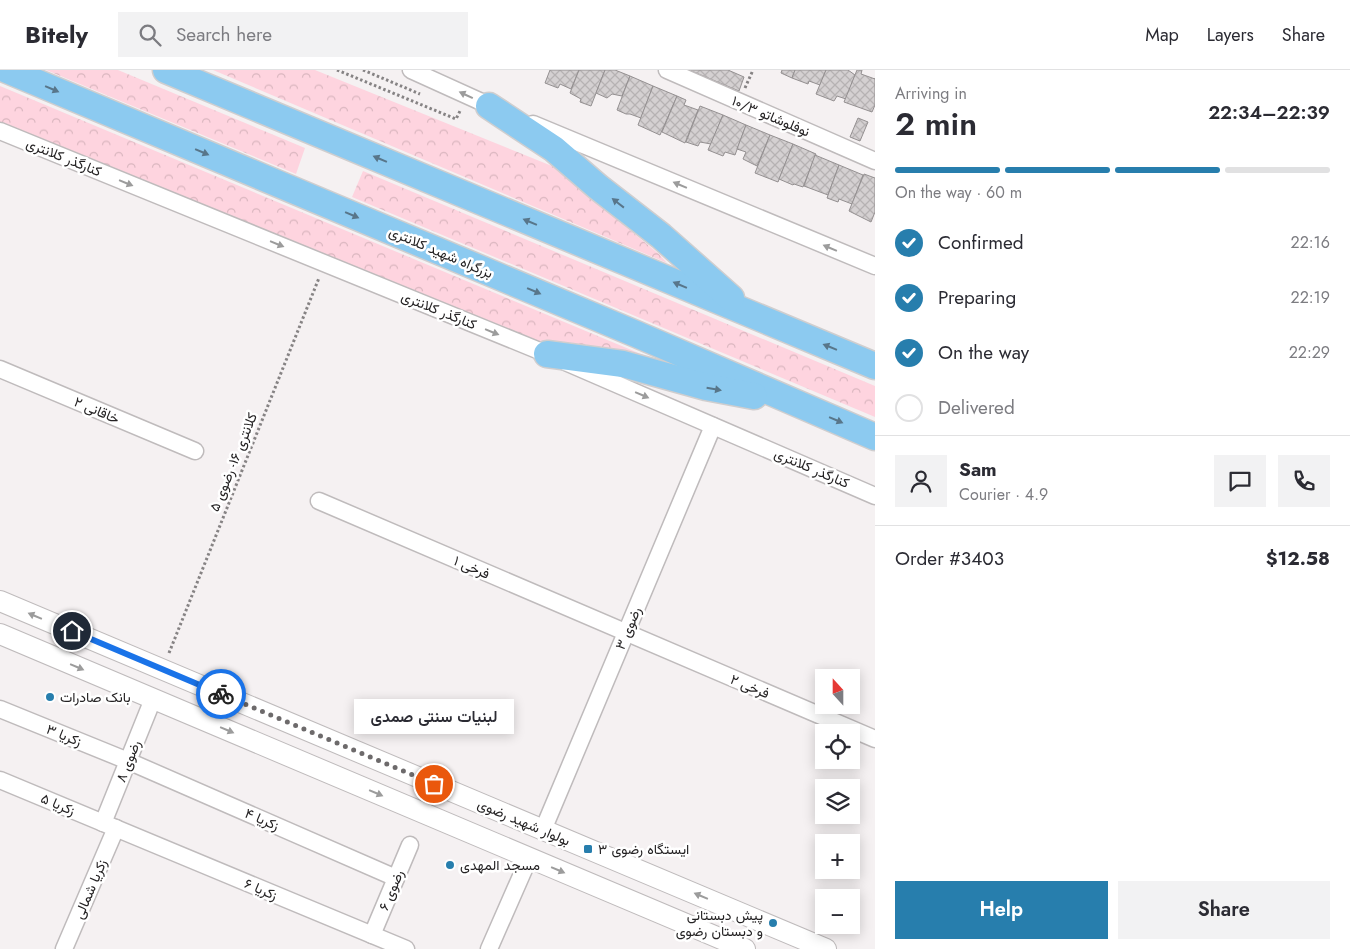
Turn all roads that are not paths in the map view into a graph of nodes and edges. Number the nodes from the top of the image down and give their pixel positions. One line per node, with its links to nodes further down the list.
1 (7, 70): 13 (highway, بزرگراه شهید کلانتری, one-way to 13)
2 (166, 70): 9 (highway, one-way to 2)
3 (411, 70): 5 (street, one-way to 3)
4 (667, 70): 7 (street, نوفلوشاتو ۱۰/۳)
5 (489, 106): 8 (street, one-way to 5); 9 (highway, one-way to 5)
6 (0, 131): 10 (street, کنارگذر کلانتری, one-way to 10)
7 (875, 161)
8 (875, 266)
9 (749, 314): 11 (highway, one-way to 9)
10 (547, 354): 13 (highway, one-way to 13); 14 (street, کنارگذر کلانتری, one-way to 14)
11 (875, 366)
12 (0, 369): 16 (street, خاقانی ۲)
13 (797, 403): 15 (highway, بزرگراه شهید کلانتری, one-way to 15)
14 (713, 426): 17 (street, کنارگذر کلانتری); 20 (street, رضوی ۳)
15 (875, 437)
16 (195, 451)
17 (875, 496)
18 (319, 501): 20 (street, فرخی ۱)
19 (0, 601): 28 (street, بولوار شهید رضوی, one-way to 19)
20 (626, 632): 24 (street, فرخی ۲); 28 (street, رضوی ۳)
21 (0, 634): 22 (street, one-way to 22)
22 (154, 699): 25 (street, رضوی ۸); 30 (street, one-way to 30)
23 (0, 709): 25 (street, زکریا ۳)
24 (875, 739)
25 (128, 761): 27 (street, رضوی ۸); 31 (street, زکریا ۴)
26 (0, 780): 27 (street, زکریا ۵)
27 (109, 826): 32 (street, زکریا ۶); 33 (street, زکریا شمالی)
28 (543, 830): 37 (street, بولوار شهید رضوی, one-way to 28)
29 (410, 845): 31 (street, رضوی ۶)
30 (528, 858): 35 (street); 36 (street, one-way to 36)
31 (396, 878): 32 (street, رضوی ۶)
32 (372, 935): 34 (street, زکریا ۶)
33 (64, 949)
34 (406, 949)
35 (489, 949)
36 (745, 949)
37 (826, 949)

